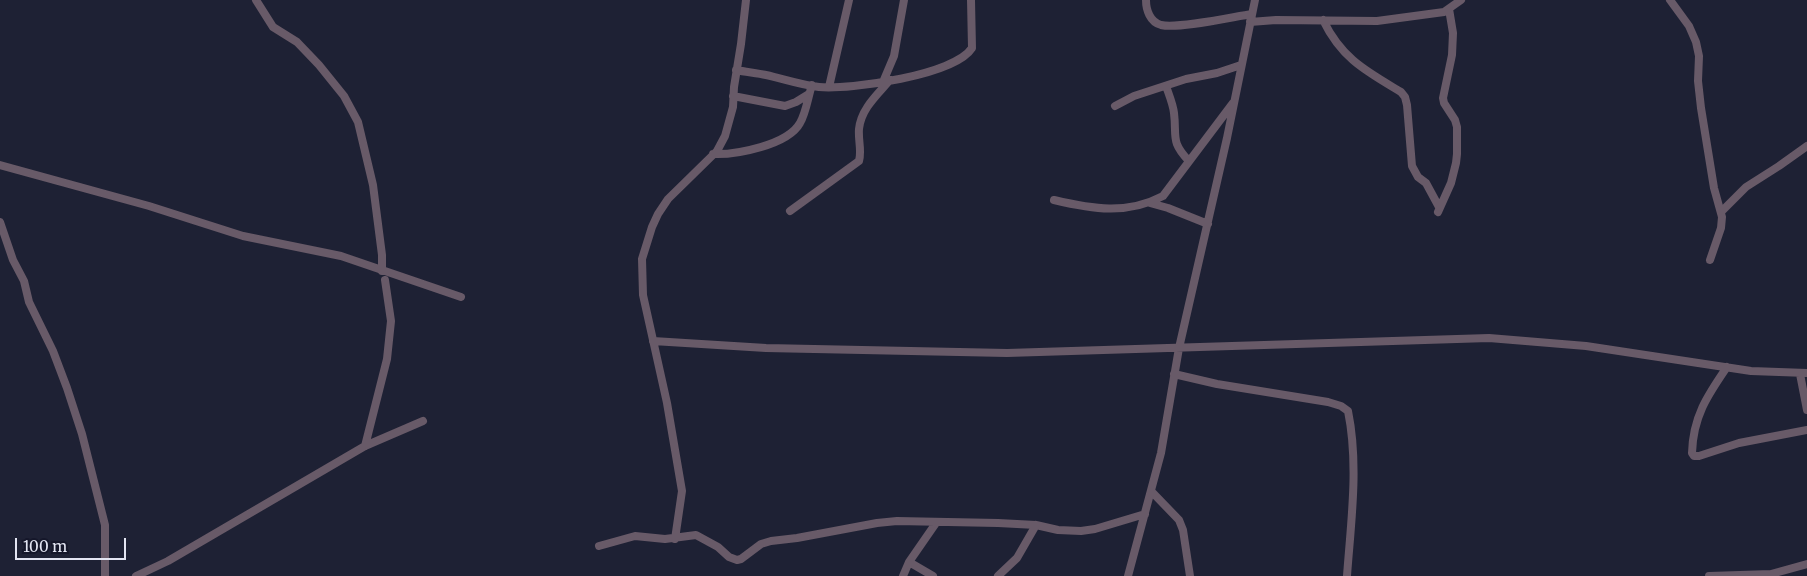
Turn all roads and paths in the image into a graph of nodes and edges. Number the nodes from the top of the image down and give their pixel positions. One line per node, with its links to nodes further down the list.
1 (256, 0): 34 (street)
2 (746, 0): 14 (street)
3 (849, 0): 17 (street)
4 (904, 0): 15 (street)
5 (970, 0): 15 (street)
6 (1146, 0): 11 (street)
7 (1255, 0): 11 (street)
8 (1461, 0): 10 (street)
9 (1670, 0): 30 (street)
10 (1449, 8): 12 (street); 12 (street)
11 (1251, 18): 12 (street); 13 (street)
12 (1322, 20)
13 (1241, 65): 18 (street); 21 (street)
14 (736, 70): 16 (street); 20 (street)
15 (886, 81): 17 (street); 29 (street)
16 (812, 85): 17 (street); 19 (street)
17 (829, 86)
18 (1166, 86): 22 (street); 25 (street)
19 (809, 94): 20 (street); 24 (street)
20 (733, 96): 24 (street)
21 (1234, 102): 25 (street); 32 (street)
22 (1115, 106)
23 (1807, 146): 30 (street)
24 (713, 154): 37 (street)
25 (1189, 161): 28 (street)
26 (0, 165): 34 (street)
27 (1054, 200): 28 (street)
28 (1150, 203): 32 (street)
29 (790, 211)
30 (1721, 212): 33 (street)
31 (0, 222): 55 (street)
32 (1208, 224): 38 (street)
33 (1710, 260)
34 (382, 271): 36 (street)
35 (386, 280): 45 (street)
36 (461, 297)
37 (653, 341): 38 (street); 50 (street)
38 (1179, 348): 39 (street); 40 (street)
39 (1727, 367): 41 (street); 44 (street)
40 (1174, 374): 46 (street); 62 (street)
41 (1804, 374): 42 (street)
42 (1807, 410)
43 (422, 421): 45 (street)
44 (1807, 430)
45 (365, 446): 56 (street)
46 (1152, 492): 47 (street); 61 (street)
47 (1146, 514): 49 (street); 60 (street)
48 (936, 523): 49 (street); 50 (street); 52 (street)
49 (1036, 525): 59 (street)
50 (675, 539): 51 (street)
51 (599, 546)
52 (910, 562): 57 (street); 58 (street)
53 (1807, 564): 54 (street)
54 (1723, 575): 63 (street)
55 (106, 576)
56 (136, 576)
57 (904, 576)
58 (933, 576)
59 (998, 576)
60 (1128, 576)
61 (1190, 576)
62 (1347, 576)
63 (1709, 576)

